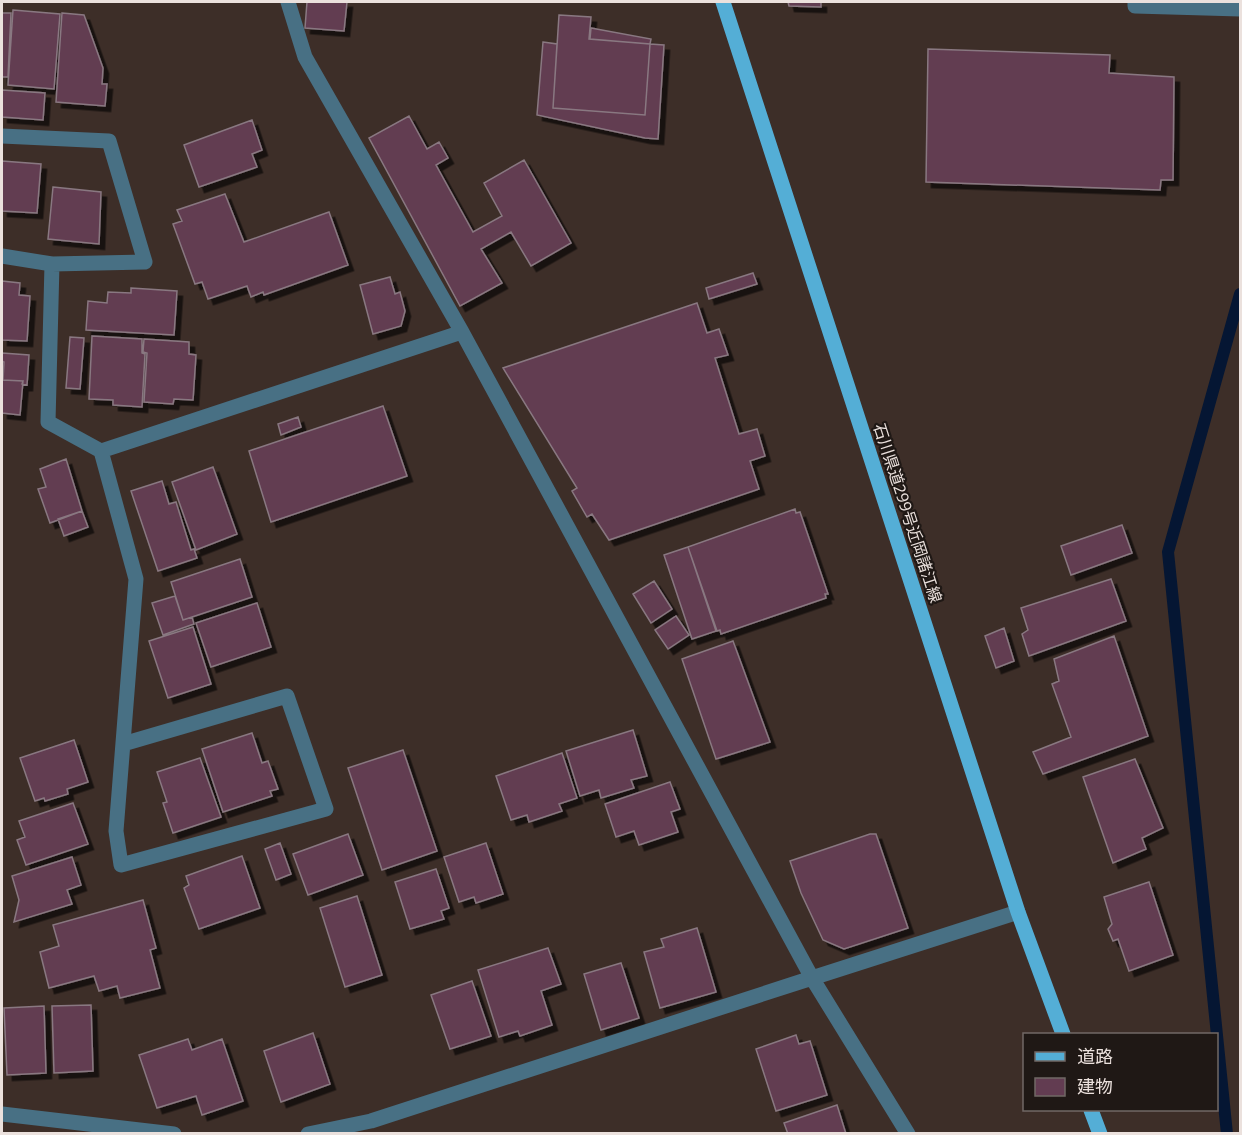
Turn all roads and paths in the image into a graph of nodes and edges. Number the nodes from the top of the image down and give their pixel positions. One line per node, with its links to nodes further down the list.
1 (288, 2): 8 (street)
2 (723, 2): 11 (main road, 石川県道299号近岡諸江線)
3 (1135, 2): 4 (street)
4 (1240, 9)
5 (2, 136): 7 (street)
6 (2, 256): 7 (street)
7 (52, 264): 9 (street)
8 (462, 332): 9 (street); 12 (street)
9 (101, 451): 10 (street)
10 (123, 744): 10 (street)
11 (1018, 912): 12 (street); 13 (main road, 石川県道299号近岡諸江線)
12 (812, 978): 17 (street); 18 (street)
13 (1062, 1033)
14 (1091, 1111): 19 (main road)
15 (2, 1114): 16 (street)
16 (174, 1134)
17 (308, 1134)
18 (908, 1134)
19 (1100, 1134)

